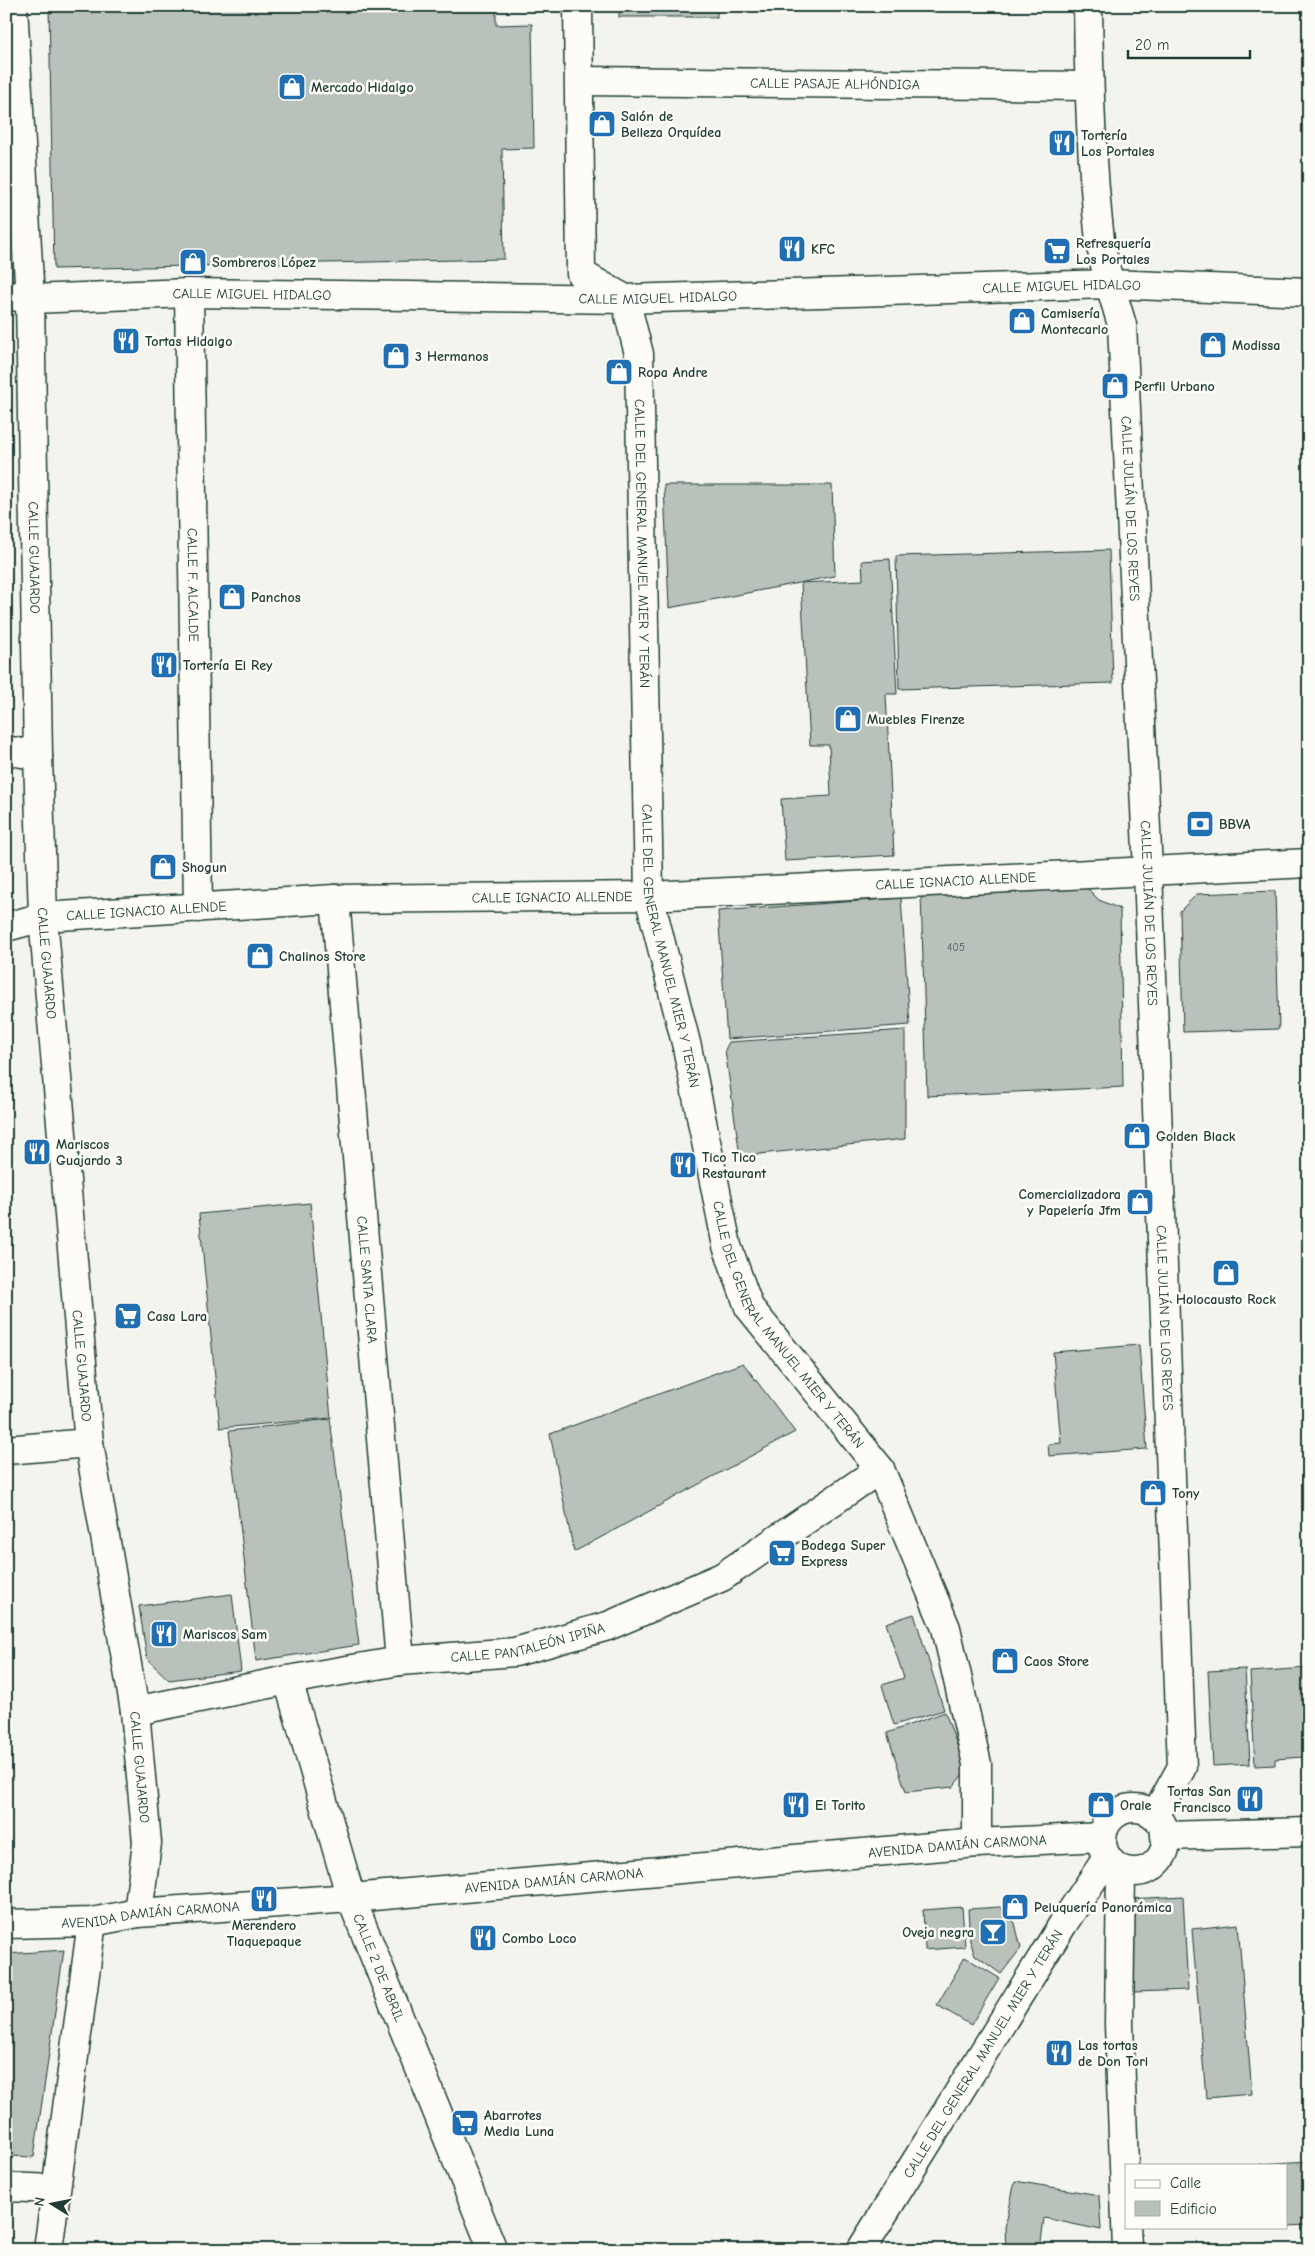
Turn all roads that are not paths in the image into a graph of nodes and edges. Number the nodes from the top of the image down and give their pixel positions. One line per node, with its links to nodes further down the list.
1 (13, 6): 9 (street, CALLE GUAJARDO)
2 (578, 6): 4 (street)
3 (1088, 6): 5 (street, CALLE JULIÁN DE LOS REYES)
4 (580, 81): 5 (street, CALLE PASAJE ALHÓNDIGA); 10 (street)
5 (1089, 86): 6 (street, CALLE JULIÁN DE LOS REYES)
6 (1110, 284): 7 (street, CALLE MIGUEL HIDALGO); 10 (street, CALLE MIGUEL HIDALGO); 14 (street, CALLE JULIÁN DE LOS REYES)
7 (1309, 292)
8 (189, 293): 9 (street, CALLE MIGUEL HIDALGO); 10 (street, CALLE MIGUEL HIDALGO); 17 (street, CALLE F. ALCALDE)
9 (18, 297): 12 (street, CALLE GUAJARDO)
10 (625, 299): 15 (street, CALLE DEL GENERAL MANUEL MIER Y TERÁN)
11 (6, 750): 12 (street)
12 (38, 756): 18 (street, CALLE GUAJARDO)
13 (1309, 863): 14 (street, CALLE IGNACIO ALLENDE)
14 (1148, 872): 15 (street, CALLE IGNACIO ALLENDE); 26 (street, CALLE JULIÁN DE LOS REYES)
15 (650, 896): 16 (street, CALLE IGNACIO ALLENDE); 22 (street, CALLE DEL GENERAL MANUEL MIER Y TERÁN)
16 (335, 899): 17 (street, CALLE IGNACIO ALLENDE); 23 (street, CALLE SANTA CLARA)
17 (198, 908): 18 (street, CALLE IGNACIO ALLENDE)
18 (43, 917): 19 (street, CALLE IGNACIO ALLENDE); 20 (street, CALLE GUAJARDO)
19 (6, 927)
20 (89, 1442): 21 (street); 25 (street, CALLE GUAJARDO)
21 (6, 1450)
22 (880, 1469): 23 (street, CALLE PANTALEÓN IPIÑA); 28 (street, CALLE DEL GENERAL MANUEL MIER Y TERÁN)
23 (400, 1661): 24 (street, CALLE PANTALEÓN IPIÑA)
24 (288, 1680): 25 (street, CALLE PANTALEÓN IPIÑA); 30 (street, CALLE 2 DE ABRIL)
25 (135, 1710): 31 (street, CALLE GUAJARDO)
26 (1160, 1826): 27 (street); 29 (street); 29 (street)
27 (1309, 1832)
28 (977, 1843): 29 (street, AVENIDA DAMIÁN CARMONA); 30 (street, AVENIDA DAMIÁN CARMONA)
29 (1110, 1855): 36 (street); 40 (street, CALLE DEL GENERAL MANUEL MIER Y TERÁN)
30 (351, 1898): 31 (street, AVENIDA DAMIÁN CARMONA); 39 (street, CALLE 2 DE ABRIL)
31 (138, 1913): 32 (street, AVENIDA DAMIÁN CARMONA)
32 (92, 1922): 33 (street, AVENIDA DAMIÁN CARMONA); 35 (street)
33 (6, 1924)
34 (6, 2187): 35 (street)
35 (55, 2189): 38 (street)
36 (1125, 2194)
37 (1126, 2228): 41 (street)
38 (48, 2250)
39 (493, 2250)
40 (861, 2250)
41 (1127, 2250)

